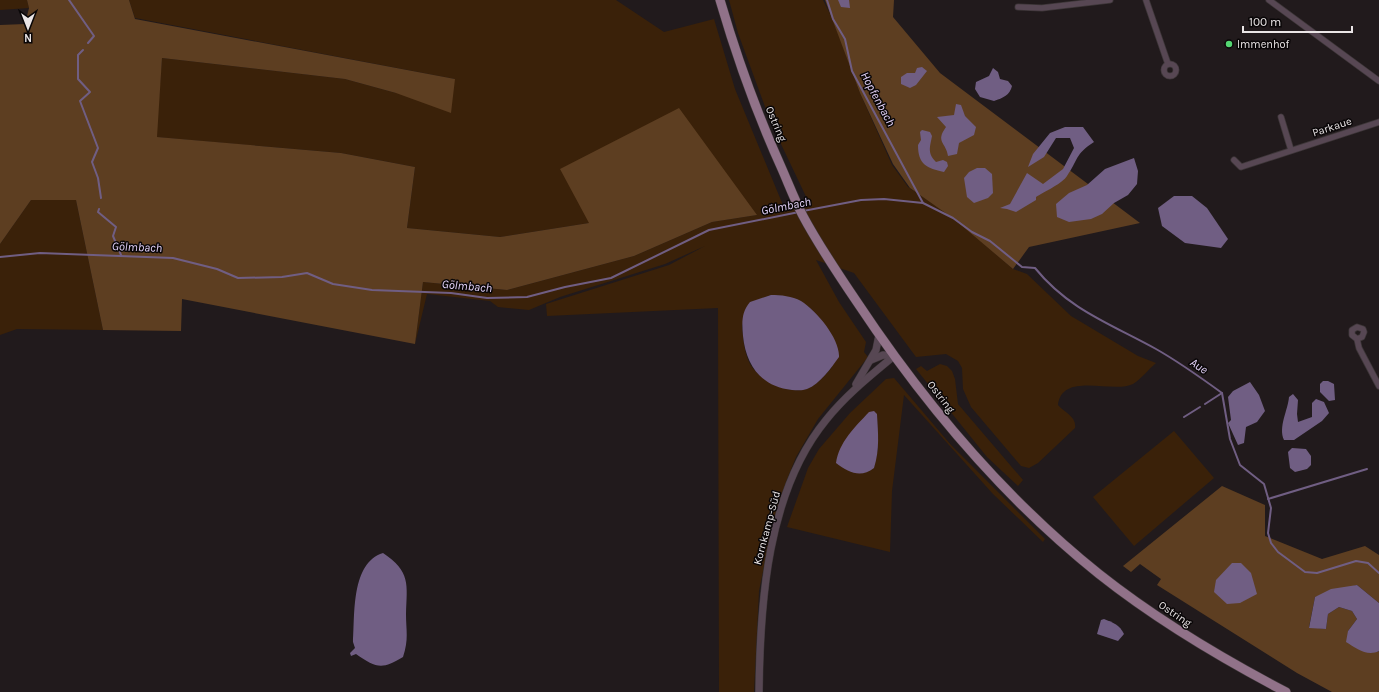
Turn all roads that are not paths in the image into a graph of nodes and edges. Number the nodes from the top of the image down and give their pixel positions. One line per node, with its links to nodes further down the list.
1 (720, 0): 12 (main road, Ostring)
2 (1110, 0): 5 (street)
3 (1146, 0): 6 (street)
4 (1269, 0): 7 (street)
5 (1018, 7)
6 (1168, 64)
7 (1379, 81)
8 (1281, 117): 10 (street)
9 (1379, 122): 10 (street, Parkaue)
10 (1291, 150): 11 (street, Parkaue)
11 (1234, 160)
12 (879, 335): 14 (main road, Ostring); 15 (street, Kornkamp-Süd)
13 (1357, 339): 16 (street)
14 (894, 356): 15 (street); 17 (street, Kornkamp-Süd); 19 (main road, Ostring)
15 (871, 360): 17 (street, Kornkamp-Süd)
16 (1379, 386)
17 (853, 390): 18 (street, Kornkamp-Süd)
18 (759, 692)
19 (1286, 692)

